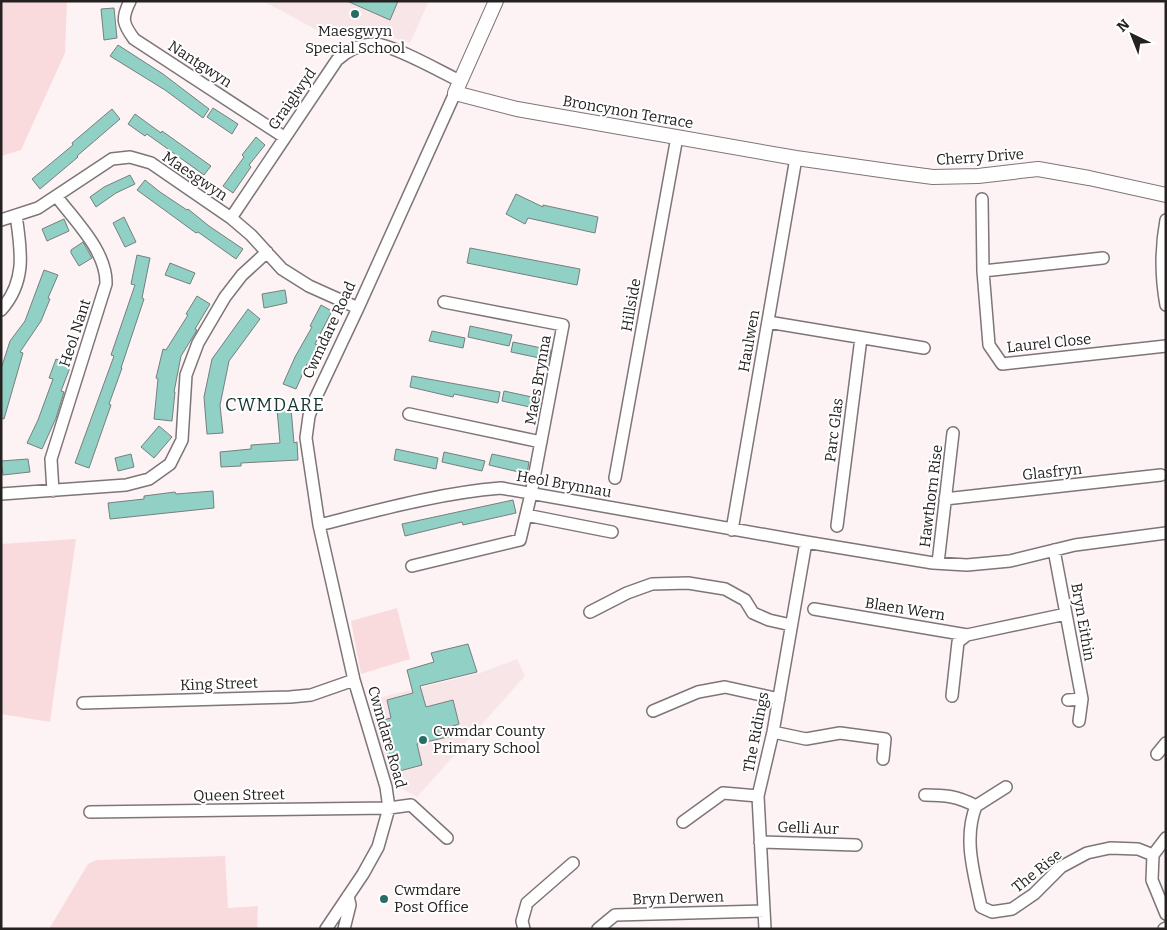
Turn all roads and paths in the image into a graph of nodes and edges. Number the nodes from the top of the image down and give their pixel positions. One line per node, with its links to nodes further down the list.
1 (130, 1): 4 (street, Nantgwyn)
2 (496, 1): 3 (street, Cwmdare Road)
3 (457, 87): 4 (street, Graiglwyd); 5 (street, Broncynon Terrace); 19 (street, Cwmdare Road)
4 (284, 137): 11 (street, Graiglwyd)
5 (677, 137): 6 (street, Broncynon Terrace); 29 (street, Hillside)
6 (796, 158): 7 (street, Cherry Drive); 21 (street, Haulwen)
7 (1166, 195)
8 (57, 197): 10 (street, Maesgwyn); 11 (street, Maesgwyn); 30 (street, Heol Nant)
9 (982, 199): 16 (street, Laurel Close)
10 (16, 215): 12 (street, Maesgwyn); 20 (street)
11 (231, 218): 14 (street, Maesgwyn)
12 (1, 220)
13 (1166, 220): 18 (street)
14 (267, 252): 19 (street, Maesgwyn); 30 (street)
15 (1103, 258): 16 (street)
16 (983, 271): 23 (street, Laurel Close)
17 (444, 302): 27 (street, Maes Brynna)
18 (1166, 305)
19 (358, 308): 35 (street, Cwmdare Road)
20 (1, 310)
21 (768, 322): 22 (street); 37 (street, Haulwen)
22 (861, 338): 24 (street); 36 (street, Parc Glas)
23 (1166, 346)
24 (924, 348)
25 (409, 414): 27 (street)
26 (953, 433): 33 (street, Hawthorn Rise)
27 (542, 442): 32 (street)
28 (1161, 474): 33 (street, Glasfryn)
29 (615, 478)
30 (53, 491): 31 (street)
31 (1, 494)
32 (531, 494): 34 (street); 35 (street, Heol Brynnau); 37 (street, Heol Brynnau)
33 (945, 499): 42 (street, Hawthorn Rise)
34 (526, 515): 38 (street); 43 (street)
35 (319, 525): 51 (street, Cwmdare Road)
36 (837, 526)
37 (732, 530): 40 (street, Heol Brynnau)
38 (612, 532)
39 (1166, 533): 41 (street, Heol Brynnau)
40 (806, 542): 42 (street, Heol Brynnau); 48 (street, The Ridings)
41 (1054, 550): 42 (street, Heol Brynnau); 47 (street, Bryn Eithin)
42 (938, 563)
43 (412, 566)
44 (814, 609): 46 (street, Blaen Wern)
45 (590, 612): 48 (street)
46 (838, 613): 49 (street); 50 (street, Blaen Wern)
47 (1066, 614): 50 (street, Blaen Wern); 54 (street, Bryn Eithin)
48 (791, 625): 53 (street, The Ridings)
49 (837, 626)
50 (967, 634): 52 (street)
51 (354, 680): 56 (street, King Street); 67 (street, Cwmdare Road)
52 (952, 696)
53 (778, 699): 57 (street); 59 (street, The Ridings)
54 (1082, 699): 55 (street); 58 (street, Bryn Eithin)
55 (1068, 700)
56 (83, 703)
57 (653, 711)
58 (1079, 721)
59 (773, 732): 62 (street); 65 (street, The Ridings)
60 (1166, 743): 61 (street)
61 (1157, 754)
62 (882, 759)
63 (1006, 787): 66 (street)
64 (925, 795): 66 (street)
65 (758, 796): 69 (street); 72 (street, The Ridings)
66 (976, 806): 74 (street, The Rise)
67 (389, 808): 68 (street, Queen Street); 70 (street, Queen Street); 76 (street)
68 (90, 812)
69 (683, 822)
70 (447, 838)
71 (1166, 838): 74 (street)
72 (760, 842): 73 (street, Gelli Aur); 77 (street, The Ridings)
73 (856, 845)
74 (1153, 855): 78 (street)
75 (573, 863): 81 (street)
76 (348, 896): 79 (street); 80 (street)
77 (764, 911): 82 (street, Bryn Derwen); 83 (street, The Ridings)
78 (1166, 914)
79 (326, 929)
80 (344, 929)
81 (524, 929)
82 (598, 929)
83 (765, 929)

